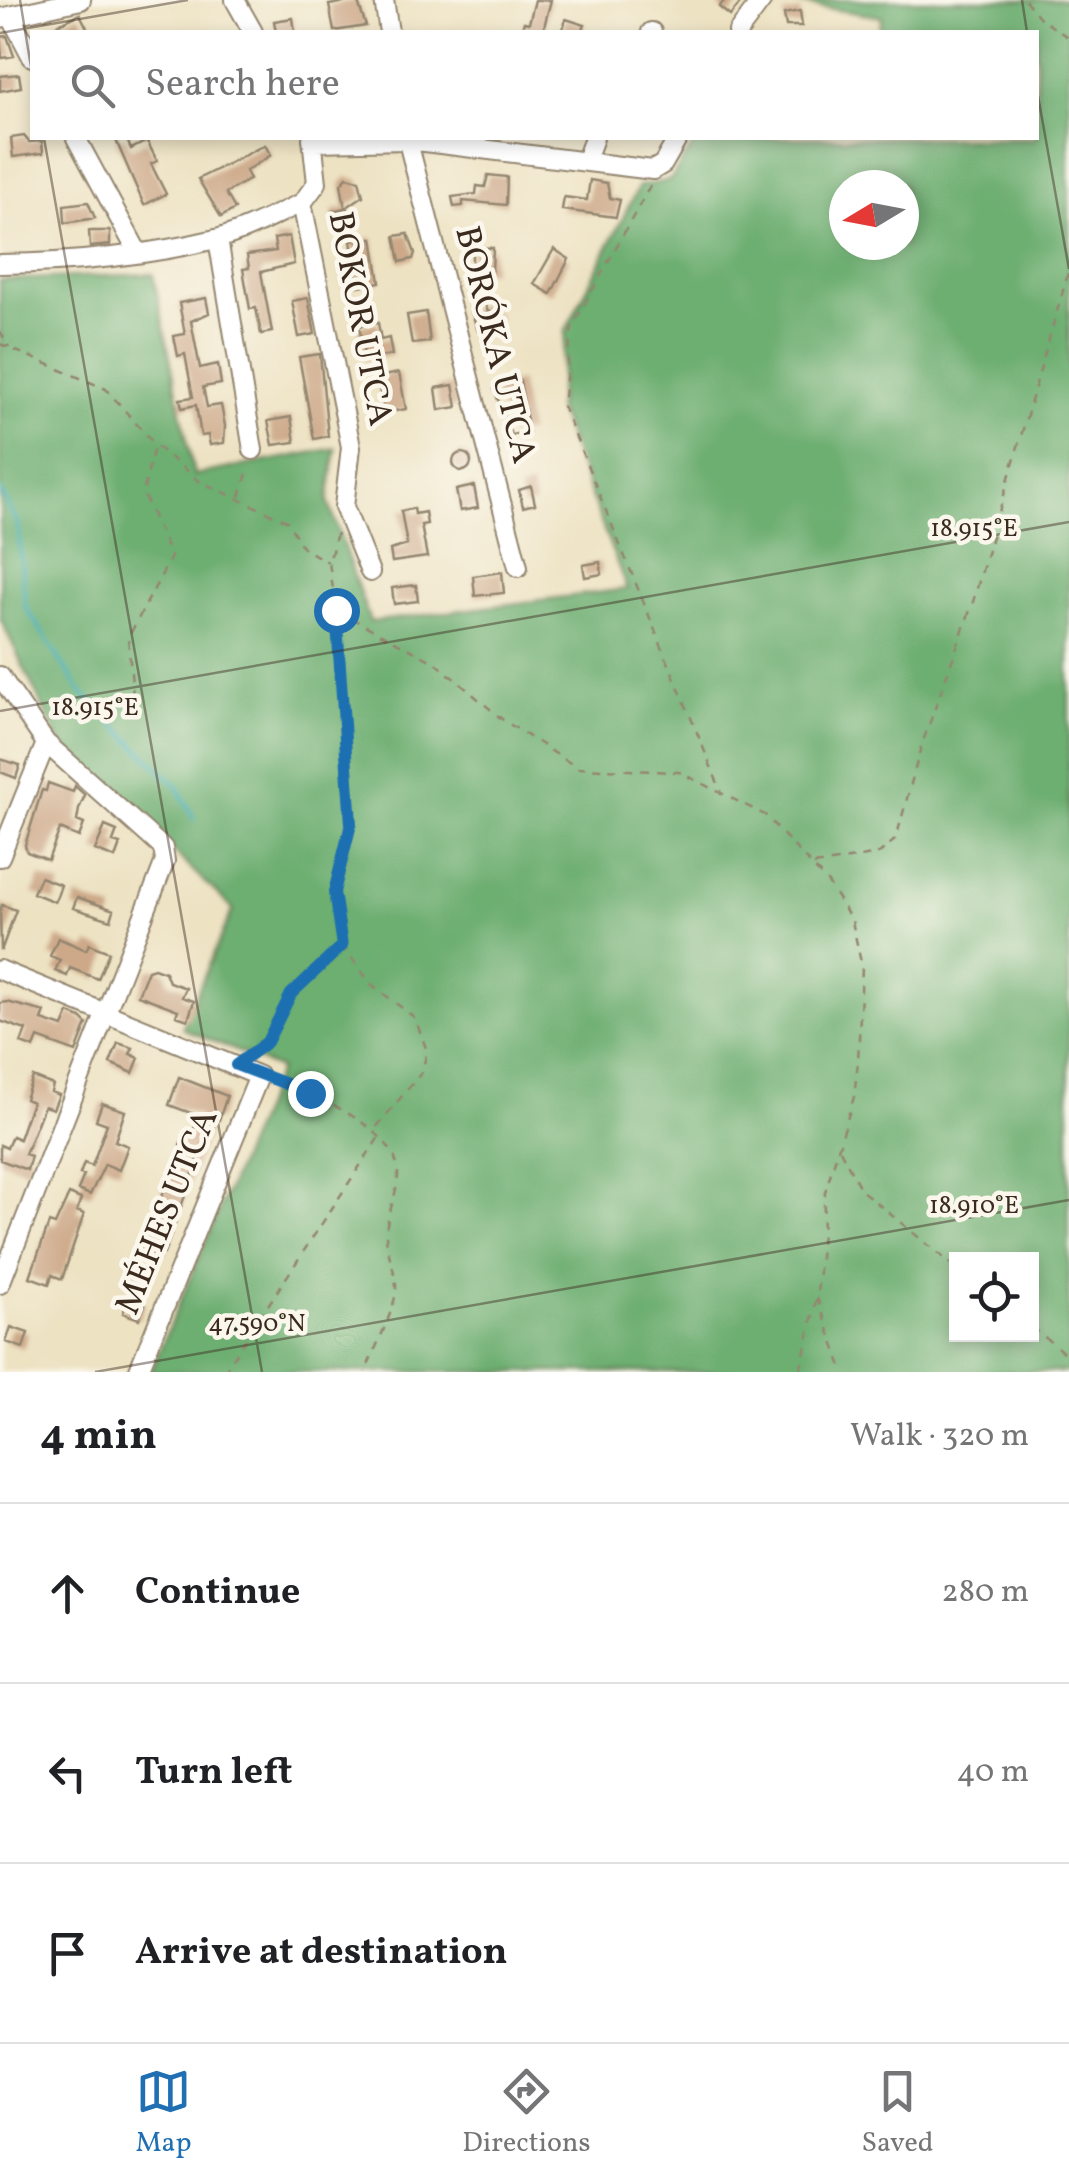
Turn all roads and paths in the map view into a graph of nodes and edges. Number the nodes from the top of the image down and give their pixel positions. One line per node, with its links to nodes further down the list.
1 (81, 0): 6 (street)
2 (235, 0): 7 (street)
3 (384, 0): 8 (street)
4 (762, 0): 9 (street)
5 (1025, 0): 10 (path)
6 (5, 17): 11 (street)
7 (252, 30)
8 (389, 30)
9 (740, 30)
10 (1069, 38)
11 (30, 54)
12 (77, 140): 22 (street)
13 (313, 140): 20 (street, BOKOR UTCA)
14 (407, 140): 33 (street, BORÓKA UTCA)
15 (416, 140): 18 (street)
16 (593, 140): 18 (street)
17 (677, 140): 19 (street)
18 (586, 160): 19 (street)
19 (653, 170): 39 (path)
20 (302, 203): 21 (street); 31 (street, BOKOR UTCA)
21 (218, 239): 22 (street); 29 (street)
22 (137, 251): 23 (street)
23 (0, 264)
24 (1069, 271): 41 (path)
25 (0, 331): 27 (path)
26 (0, 344): 27 (path)
27 (10, 348): 28 (path)
28 (155, 445): 30 (path); 37 (path)
29 (254, 450): 30 (path)
30 (240, 500): 32 (path)
31 (344, 507): 32 (path); 34 (street, BOKOR UTCA)
32 (329, 562): 35 (path)
33 (518, 566)
34 (370, 572)
35 (336, 610): 39 (path); 42 (path)
36 (0, 676): 38 (street)
37 (133, 696)
38 (46, 743): 40 (street); 44 (street)
39 (721, 791): 41 (path)
40 (0, 857)
41 (812, 865): 49 (path)
42 (342, 946): 45 (path); 47 (path)
43 (0, 970): 44 (street)
44 (109, 1013): 45 (street); 51 (street)
45 (236, 1065): 46 (street)
46 (259, 1076): 47 (path); 55 (street, MÉHES UTCA)
47 (374, 1131): 48 (path)
48 (380, 1136): 56 (path); 57 (path)
49 (838, 1147): 50 (path); 52 (path)
50 (949, 1262)
51 (0, 1284)
52 (817, 1298): 58 (path); 59 (path)
53 (1039, 1333): 54 (path)
54 (1069, 1357)
55 (138, 1372)
56 (224, 1372)
57 (365, 1372)
58 (800, 1372)
59 (844, 1372)

